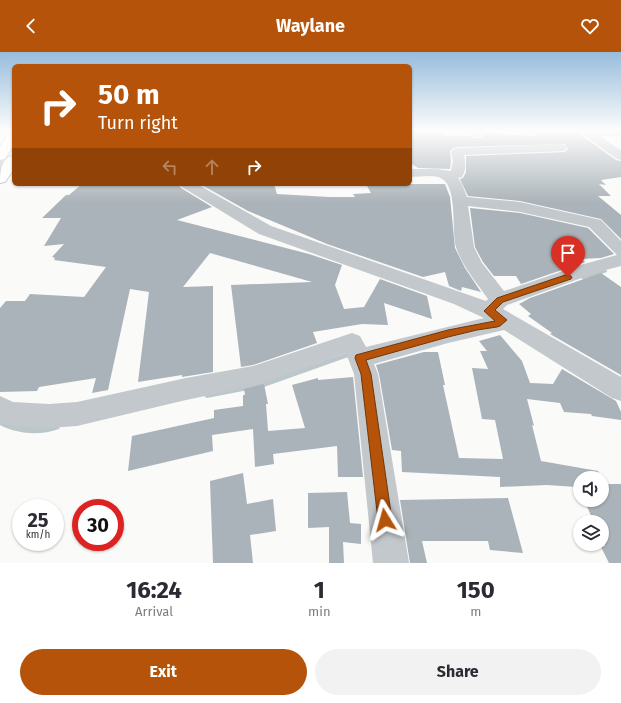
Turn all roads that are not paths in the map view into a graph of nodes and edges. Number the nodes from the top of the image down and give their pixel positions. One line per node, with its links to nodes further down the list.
1 (458, 155): 4 (street)
2 (8, 158): 5 (main road)
3 (412, 173): 4 (street)
4 (449, 176): 7 (street)
5 (0, 179)
6 (190, 186): 10 (street)
7 (460, 201): 8 (street); 10 (street)
8 (621, 251)
9 (621, 260): 10 (street)
10 (497, 310): 11 (street); 12 (street)
11 (357, 353): 13 (street); 14 (street)
12 (621, 390)
13 (0, 408)
14 (391, 563)

